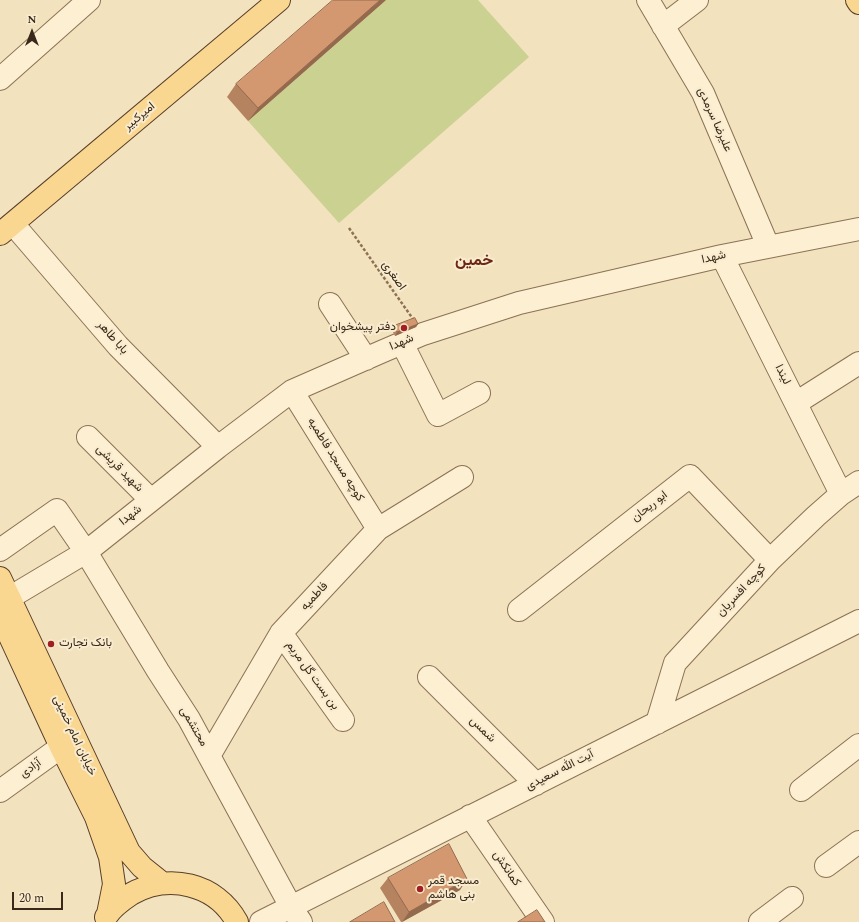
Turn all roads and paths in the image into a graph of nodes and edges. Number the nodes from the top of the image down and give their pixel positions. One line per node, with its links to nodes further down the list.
1 (90, 0): 8 (street)
2 (279, 0): 10 (main road, امیرکبیر)
3 (648, 0): 7 (street, علیرضا سرمدی)
4 (697, 0): 7 (street)
5 (857, 0): 6 (main road)
6 (859, 3)
7 (663, 26): 12 (street, علیرضا سرمدی)
8 (0, 79)
9 (349, 228): 15 (path, اصغری)
10 (7, 229): 23 (street, بابا طاهر)
11 (859, 229): 12 (street, شهدا)
12 (768, 246): 13 (street, شهدا)
13 (722, 256): 15 (street, شهدا); 21 (street, لیندا)
14 (330, 304): 17 (street)
15 (423, 334): 16 (street, شهدا)
16 (402, 343): 17 (street, شهدا); 20 (street)
17 (366, 359): 19 (street, شهدا)
18 (859, 363): 21 (street)
19 (292, 391): 23 (street, شهدا); 27 (street, کوچه مسجد فاطمیه)
20 (479, 394)
21 (796, 403): 25 (street, لیندا)
22 (88, 437): 26 (street, شهید قریشی)
23 (218, 447): 26 (street, شهدا)
24 (462, 477): 27 (street, فاطمیه)
25 (850, 488): 30 (street, کوچه افسریان)
26 (151, 500): 29 (street, شهدا)
27 (378, 529): 35 (street, فاطمیه)
28 (0, 550): 29 (street, محتشمی)
29 (86, 552): 32 (street, شهدا); 41 (street, محتشمی)
30 (770, 560): 33 (street, ابو ریحان); 38 (street, کوچه افسریان)
31 (0, 578): 32 (main road, خیابان امام خمینی)
32 (5, 606): 40 (main road, خیابان امام خمینی); 48 (main road, خیابان امام خمینی)
33 (519, 610)
34 (859, 621): 38 (street, آیت الله سعیدی)
35 (281, 633): 37 (street, بن بست گل مریم); 41 (street, فاطمیه)
36 (429, 677): 42 (street, شمس)
37 (343, 720)
38 (657, 723): 42 (street, آیت الله سعیدی)
39 (859, 745): 43 (street)
40 (61, 747): 44 (street, آزادی); 51 (main road, خیابان امام خمینی)
41 (209, 756): 50 (street, محتشمی)
42 (536, 784): 45 (street, آیت الله سعیدی)
43 (801, 790)
44 (0, 791)
45 (470, 816): 50 (street, آیت الله سعیدی); 54 (street, کمانکش)
46 (859, 842): 47 (street)
47 (826, 866)
48 (162, 883): 51 (main road); 52 (main road)
49 (792, 898): 55 (street)
50 (296, 914): 53 (street, آیت الله سعیدی)
51 (106, 918)
52 (237, 922)
53 (261, 922)
54 (542, 922)
55 (760, 922)

